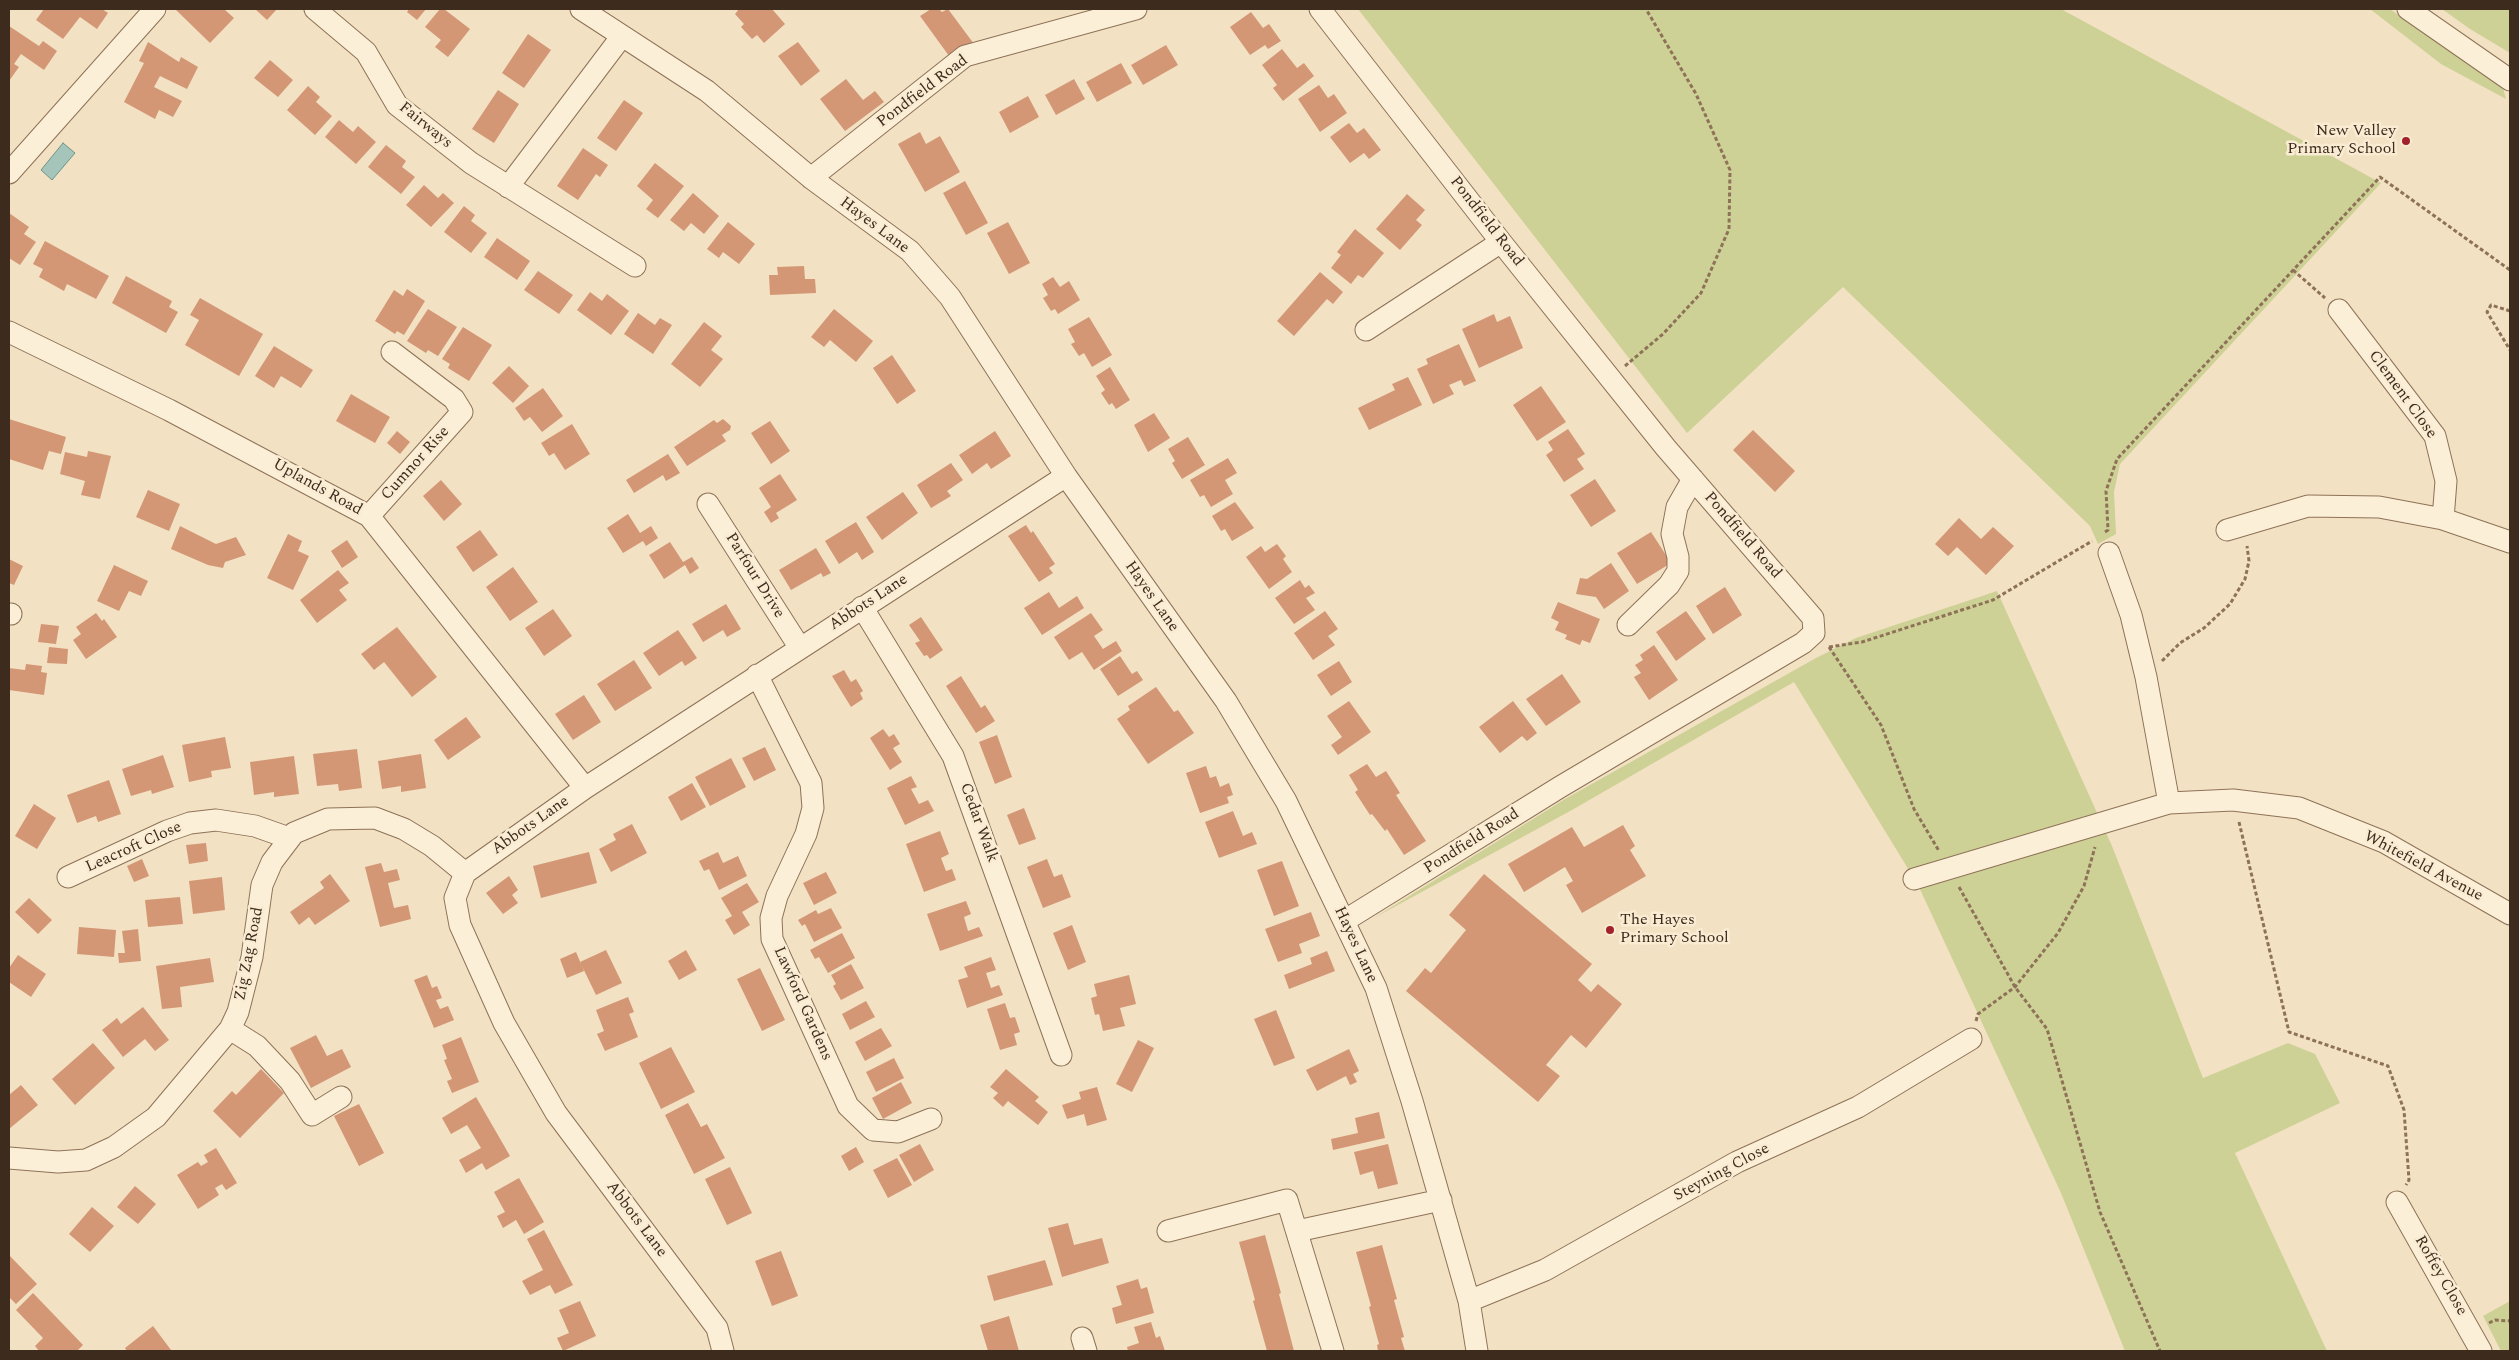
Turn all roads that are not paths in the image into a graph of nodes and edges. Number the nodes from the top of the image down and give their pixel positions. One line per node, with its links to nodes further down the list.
1 (155, 9): 9 (street)
2 (315, 9): 11 (street, Fairways)
3 (581, 9): 7 (street, Hayes Lane)
4 (1136, 9): 10 (street, Pondfield Road)
5 (1320, 9): 12 (street, Pondfield Road)
6 (2408, 9): 8 (street)
7 (622, 36): 10 (street, Hayes Lane); 11 (street)
8 (2510, 80)
9 (9, 173)
10 (811, 178): 18 (street, Hayes Lane)
11 (508, 187): 13 (street, Fairways)
12 (1501, 242): 15 (street); 19 (street, Pondfield Road)
13 (635, 266)
14 (2338, 310): 22 (street, Clement Close)
15 (1366, 330)
16 (9, 332): 21 (street, Uplands Road)
17 (392, 352): 21 (street, Cumnor Rise)
18 (1066, 476): 26 (street, Abbots Lane); 37 (street, Hayes Lane)
19 (1693, 479): 27 (street); 37 (street, Pondfield Road)
20 (708, 504): 28 (street, Parfour Drive)
21 (369, 516): 30 (street, Uplands Road)
22 (2443, 519): 23 (street); 24 (street)
23 (2233, 528)
24 (2510, 542)
25 (2109, 553): 31 (street)
26 (862, 607): 28 (street, Abbots Lane); 40 (street, Cedar Walk)
27 (1628, 625)
28 (800, 648): 29 (street, Abbots Lane)
29 (757, 675): 30 (street, Abbots Lane); 42 (street, Lawford Gardens)
30 (585, 788): 33 (street, Abbots Lane)
31 (2169, 803): 35 (street, Whitefield Avenue); 36 (street, Whitefield Avenue)
32 (289, 838): 33 (street, Zig Zag Road); 34 (street, Leacroft Close); 38 (street, Zig Zag Road)
33 (465, 873): 49 (street, Abbots Lane)
34 (68, 877)
35 (1914, 879)
36 (2510, 914)
37 (1344, 921): 44 (street, Hayes Lane)
38 (230, 1029): 41 (street); 43 (street, Zig Zag Road)
39 (1971, 1039): 48 (street, Steyning Close)
40 (1061, 1055)
41 (341, 1098)
42 (930, 1119)
43 (9, 1158)
44 (1441, 1200): 47 (street); 48 (street, Hayes Lane)
45 (2397, 1202): 52 (street, Roffey Close)
46 (1168, 1231): 47 (street)
47 (1297, 1231): 50 (street)
48 (1469, 1301): 51 (street, Hayes Lane)
49 (723, 1351)
50 (1333, 1351)
51 (1477, 1351)
52 (2481, 1351)

